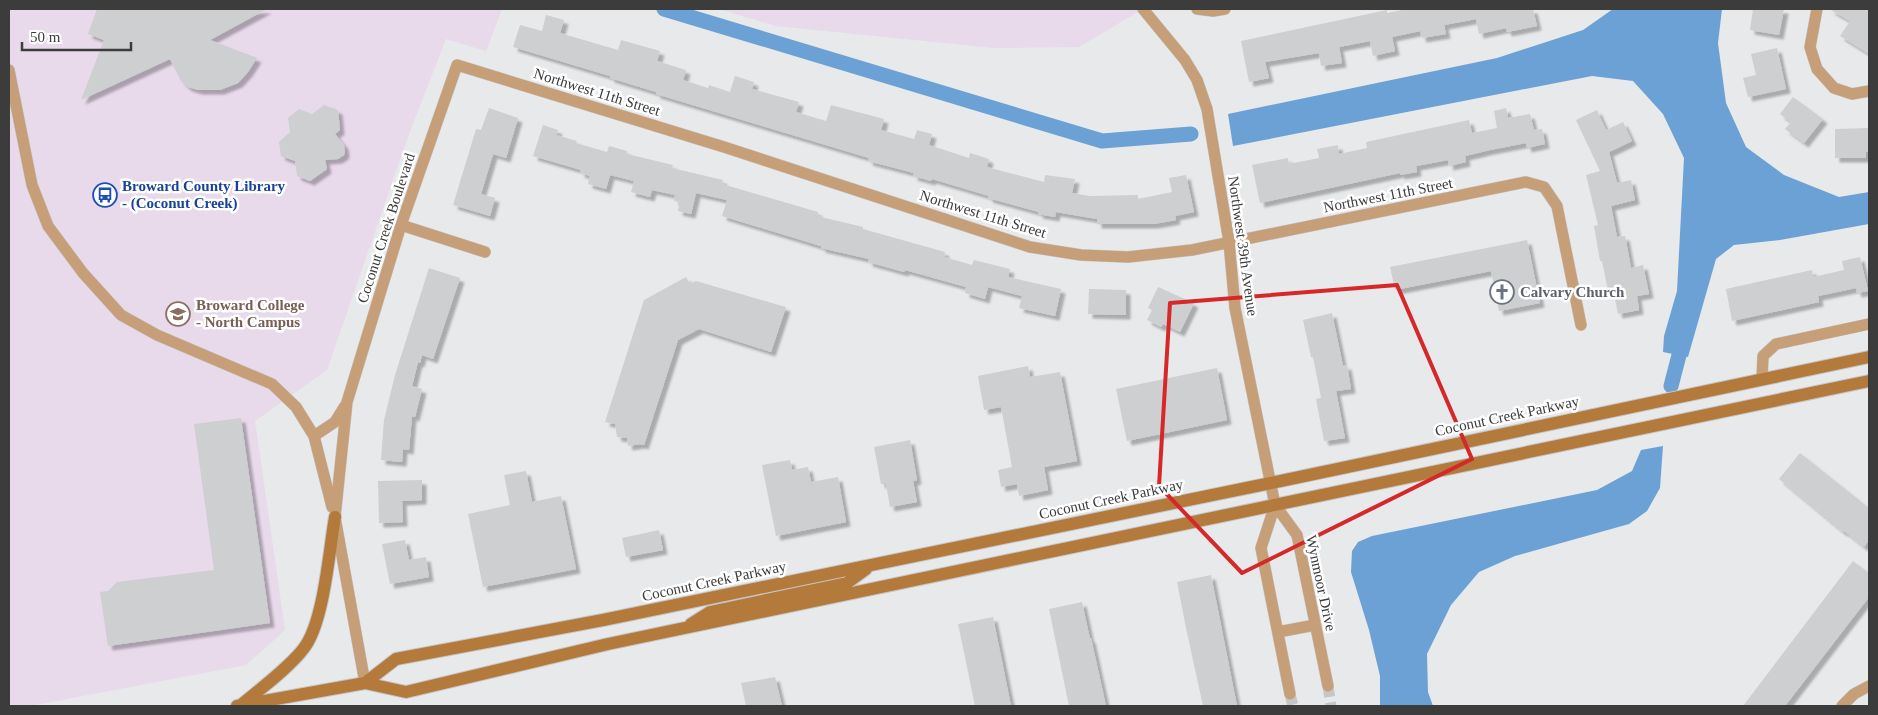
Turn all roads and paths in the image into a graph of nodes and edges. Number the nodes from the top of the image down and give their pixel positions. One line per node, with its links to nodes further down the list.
1 (1143, 9): 9 (street, Northwest 39th Avenue)
2 (1197, 9): 3 (street)
3 (1225, 9)
4 (1817, 9): 7 (street)
5 (457, 65): 8 (street, Coconut Creek Boulevard); 9 (street, Northwest 11th Street)
6 (9, 70): 17 (street)
7 (1869, 90)
8 (401, 225): 10 (street); 16 (street, Coconut Creek Boulevard)
9 (1229, 242): 12 (street, Northwest 11th Street); 18 (street, Northwest 39th Avenue)
10 (484, 252)
11 (1869, 324): 14 (street)
12 (1581, 325)
13 (1869, 357): 14 (main road, Coconut Creek Parkway)
14 (1762, 379): 18 (main road, Coconut Creek Parkway)
15 (1869, 381): 19 (main road, Coconut Creek Parkway)
16 (347, 402): 17 (street, Coconut Creek Boulevard); 20 (street, Coconut Creek Boulevard)
17 (314, 436): 20 (street, Coconut Creek Boulevard)
18 (1271, 483): 19 (street, Northwest 39th Avenue); 21 (main road, Coconut Creek Parkway)
19 (1275, 505): 22 (street, Wynmoor Drive); 23 (main road, Coconut Creek Parkway); 24 (street)
20 (335, 517): 25 (street, Coconut Creek Boulevard); 29 (main road)
21 (870, 566): 23 (main road); 25 (main road, Coconut Creek Parkway)
22 (1315, 625): 24 (street); 26 (street, Wynmoor Drive)
23 (684, 628): 25 (main road, Coconut Creek Parkway)
24 (1278, 632): 28 (street)
25 (365, 683): 29 (main road, Coconut Creek Parkway)
26 (1328, 686)
27 (1869, 686): 30 (street)
28 (1290, 694)
29 (239, 706)
30 (1842, 706)

